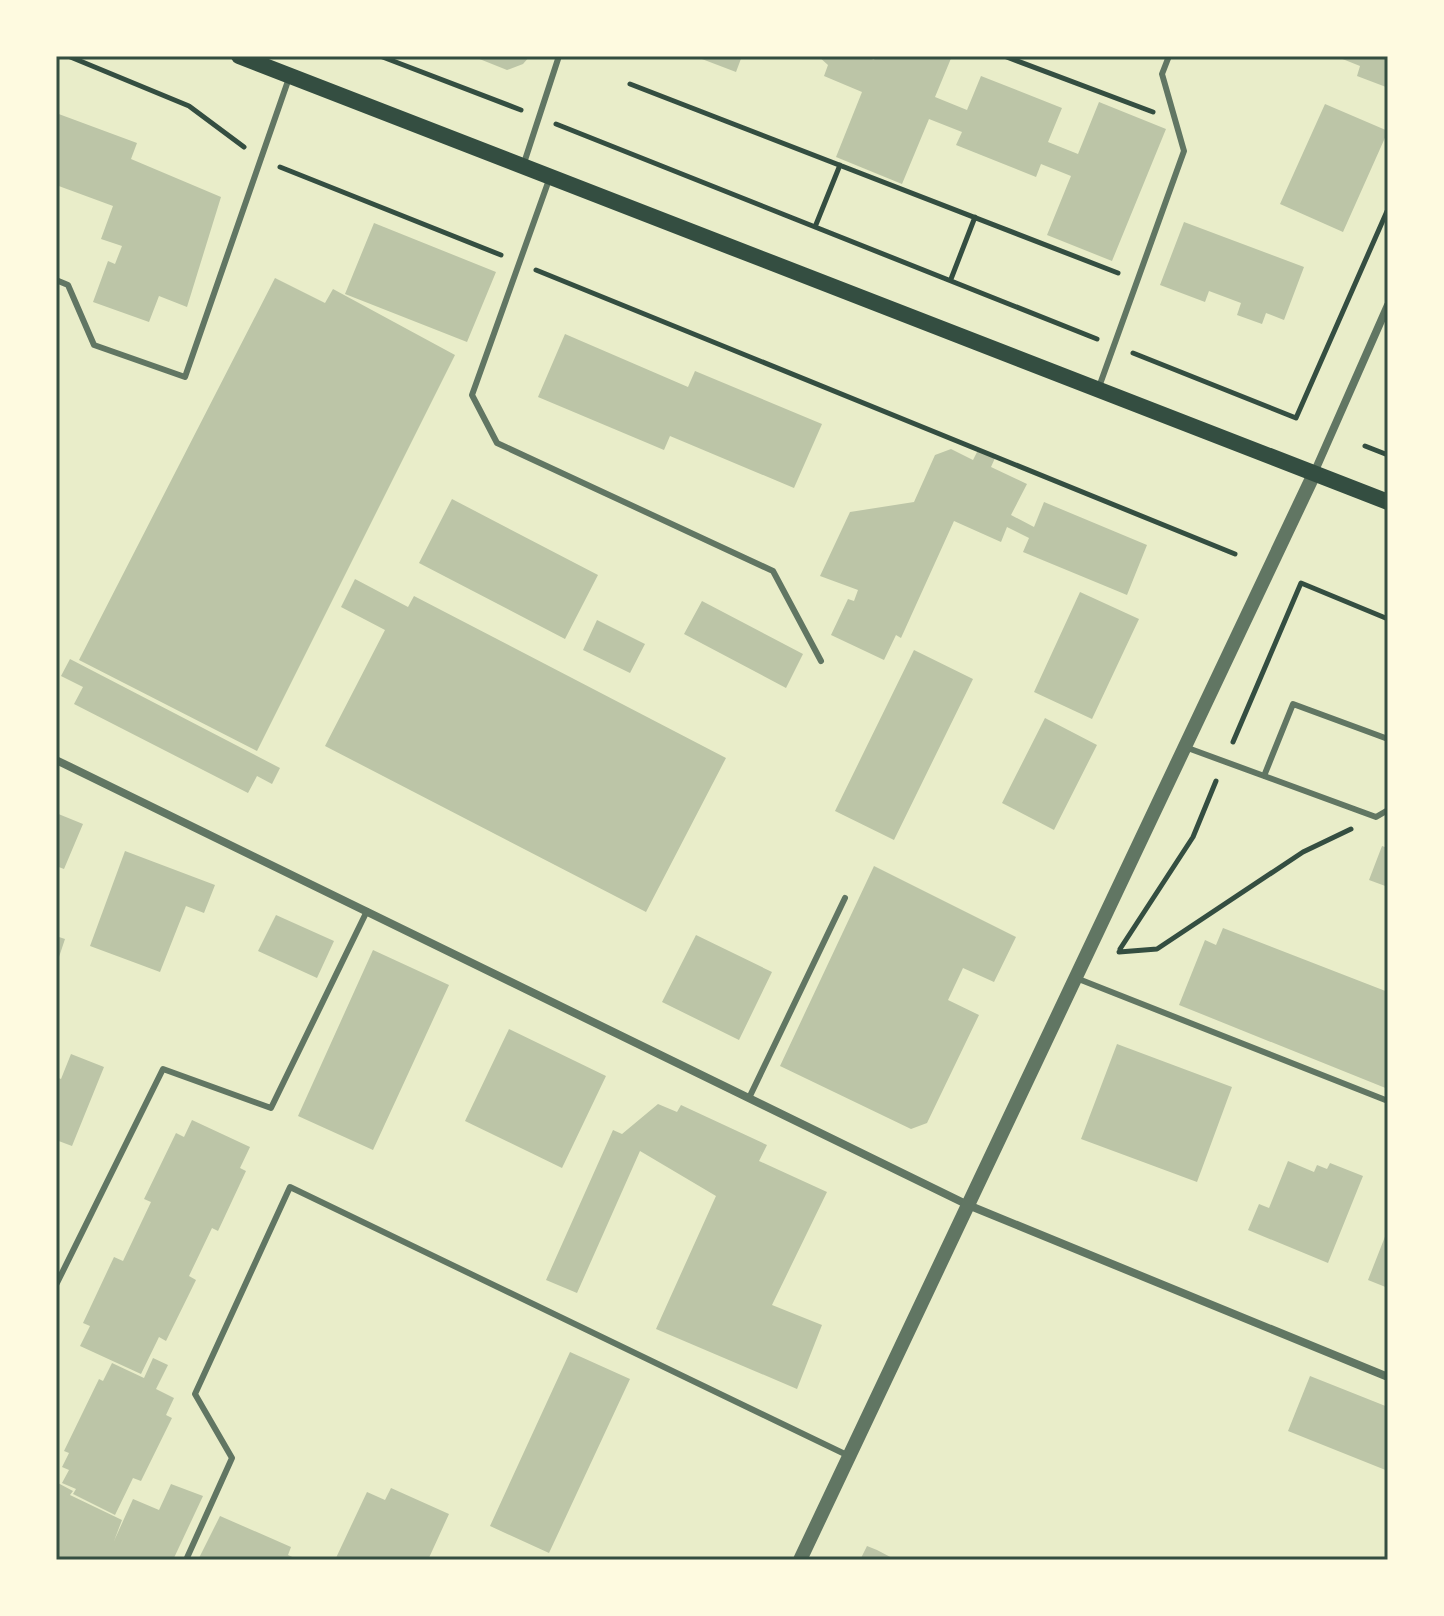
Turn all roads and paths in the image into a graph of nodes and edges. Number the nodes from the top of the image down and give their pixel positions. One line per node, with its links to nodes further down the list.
1 (68, 56): 11 (path)
2 (239, 56): 7 (main road)
3 (380, 56): 9 (path)
4 (559, 56): 9 (lane)
5 (1004, 56): 10 (path)
6 (1169, 56): 10 (lane)
7 (290, 76): 11 (lane); 13 (main road)
8 (630, 84): 12 (path)
9 (539, 117): 13 (lane); 17 (path)
10 (1175, 121): 21 (lane)
11 (261, 159): 18 (path); 20 (lane)
12 (840, 165): 16 (path); 17 (path)
13 (523, 167): 14 (main road)
14 (550, 177): 18 (lane); 24 (main road)
15 (1388, 209): 23 (path)
16 (975, 217): 19 (path); 21 (path)
17 (815, 227): 19 (path)
18 (518, 262): 29 (path); 31 (lane)
19 (951, 279): 23 (path)
20 (56, 280)
21 (1137, 280): 23 (lane)
22 (1388, 305): 27 (street)
23 (1114, 345): 24 (lane)
24 (1098, 390): 27 (main road)
25 (1365, 446): 26 (path)
26 (1388, 455)
27 (1314, 474): 28 (main road); 33 (street)
28 (1388, 502)
29 (1235, 554)
30 (1388, 619): 35 (path)
31 (821, 661)
32 (1388, 739): 36 (lane)
33 (1185, 747): 35 (lane); 42 (street)
34 (56, 760): 40 (street)
35 (1224, 762): 36 (lane); 41 (path)
36 (1264, 776): 38 (lane)
37 (1388, 810): 38 (lane)
38 (1376, 817): 41 (path)
39 (845, 898): 44 (lane)
40 (367, 911): 44 (street); 47 (lane)
41 (1118, 952): 43 (path)
42 (1076, 978): 43 (lane); 46 (street)
43 (1095, 986): 45 (lane)
44 (749, 1098): 46 (street)
45 (1388, 1101)
46 (968, 1205): 48 (street); 49 (street)
47 (56, 1285)
48 (1388, 1377)
49 (849, 1456): 50 (lane); 51 (street)
50 (186, 1560)
51 (800, 1560)

